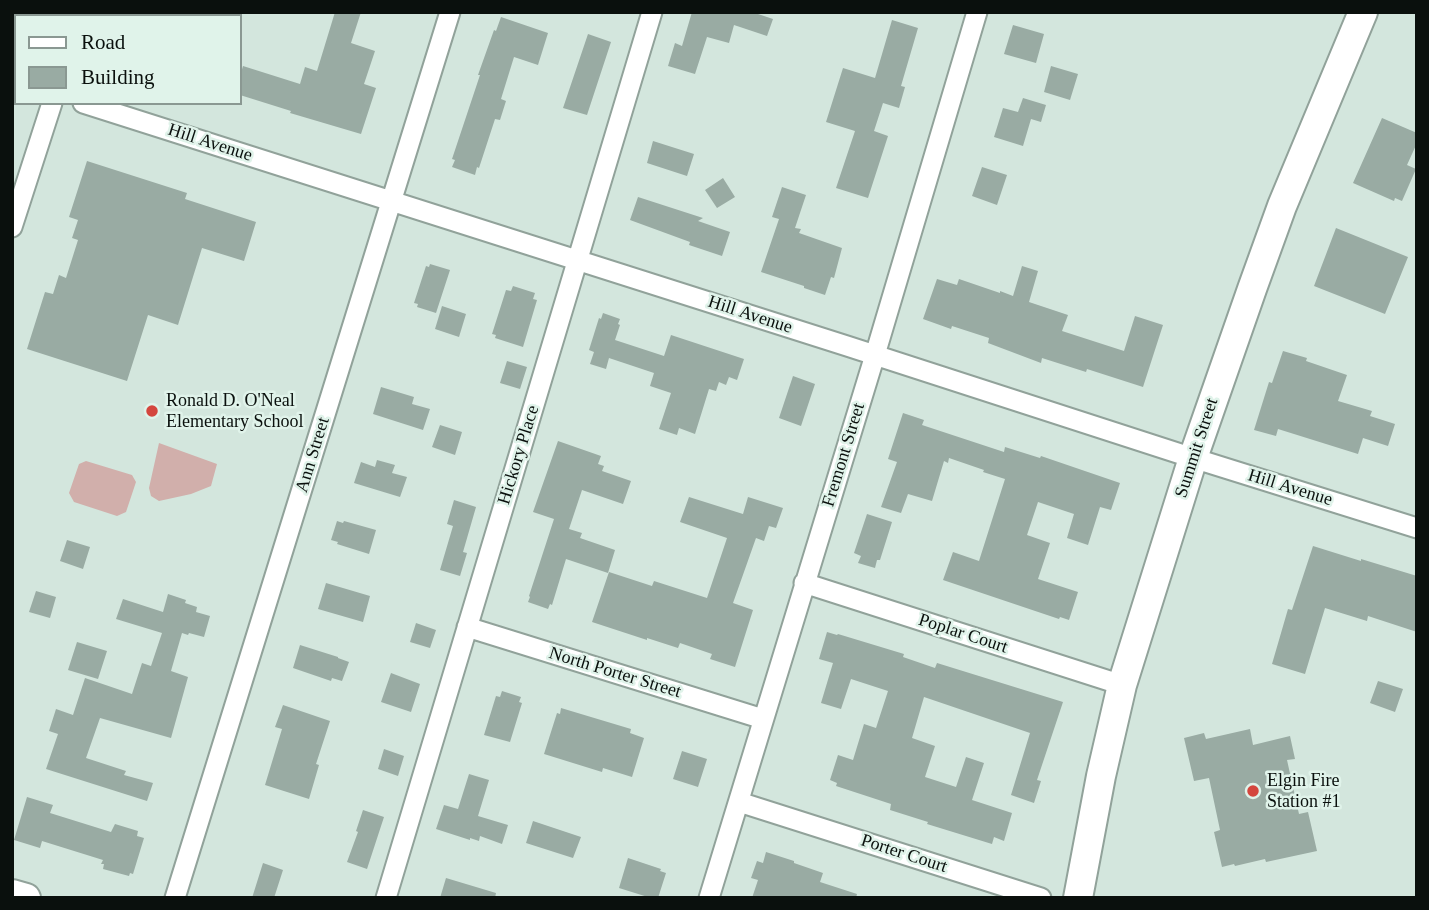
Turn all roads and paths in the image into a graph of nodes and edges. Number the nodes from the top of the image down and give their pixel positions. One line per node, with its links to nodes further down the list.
1 (450, 12): 7 (street, Ann Street)
2 (652, 12): 9 (street, Hickory Place)
3 (977, 12): 10 (street, Fremont Street)
4 (1363, 12): 11 (main road, Summit Street)
5 (50, 105): 8 (street)
6 (89, 105): 7 (street, Hill Avenue)
7 (392, 201): 9 (street, Hill Avenue); 20 (street, Ann Street)
8 (12, 227)
9 (577, 260): 10 (street, Hill Avenue); 14 (street, Hickory Place)
10 (875, 355): 11 (street, Hill Avenue); 13 (street, Fremont Street)
11 (1193, 458): 12 (street, Hill Avenue); 15 (main road, Summit Street)
12 (1417, 528)
13 (804, 583): 15 (street, Poplar Court); 16 (street, Fremont Street)
14 (467, 627): 16 (street, North Porter Street); 21 (street, Hickory Place)
15 (1122, 685): 24 (main road, Summit Street)
16 (763, 719): 17 (street, Fremont Street)
17 (739, 802): 22 (street, Fremont Street); 23 (street, Porter Court)
18 (12, 894): 19 (main road)
19 (26, 898)
20 (175, 898)
21 (386, 898)
22 (709, 898)
23 (1041, 898)
24 (1078, 898)

